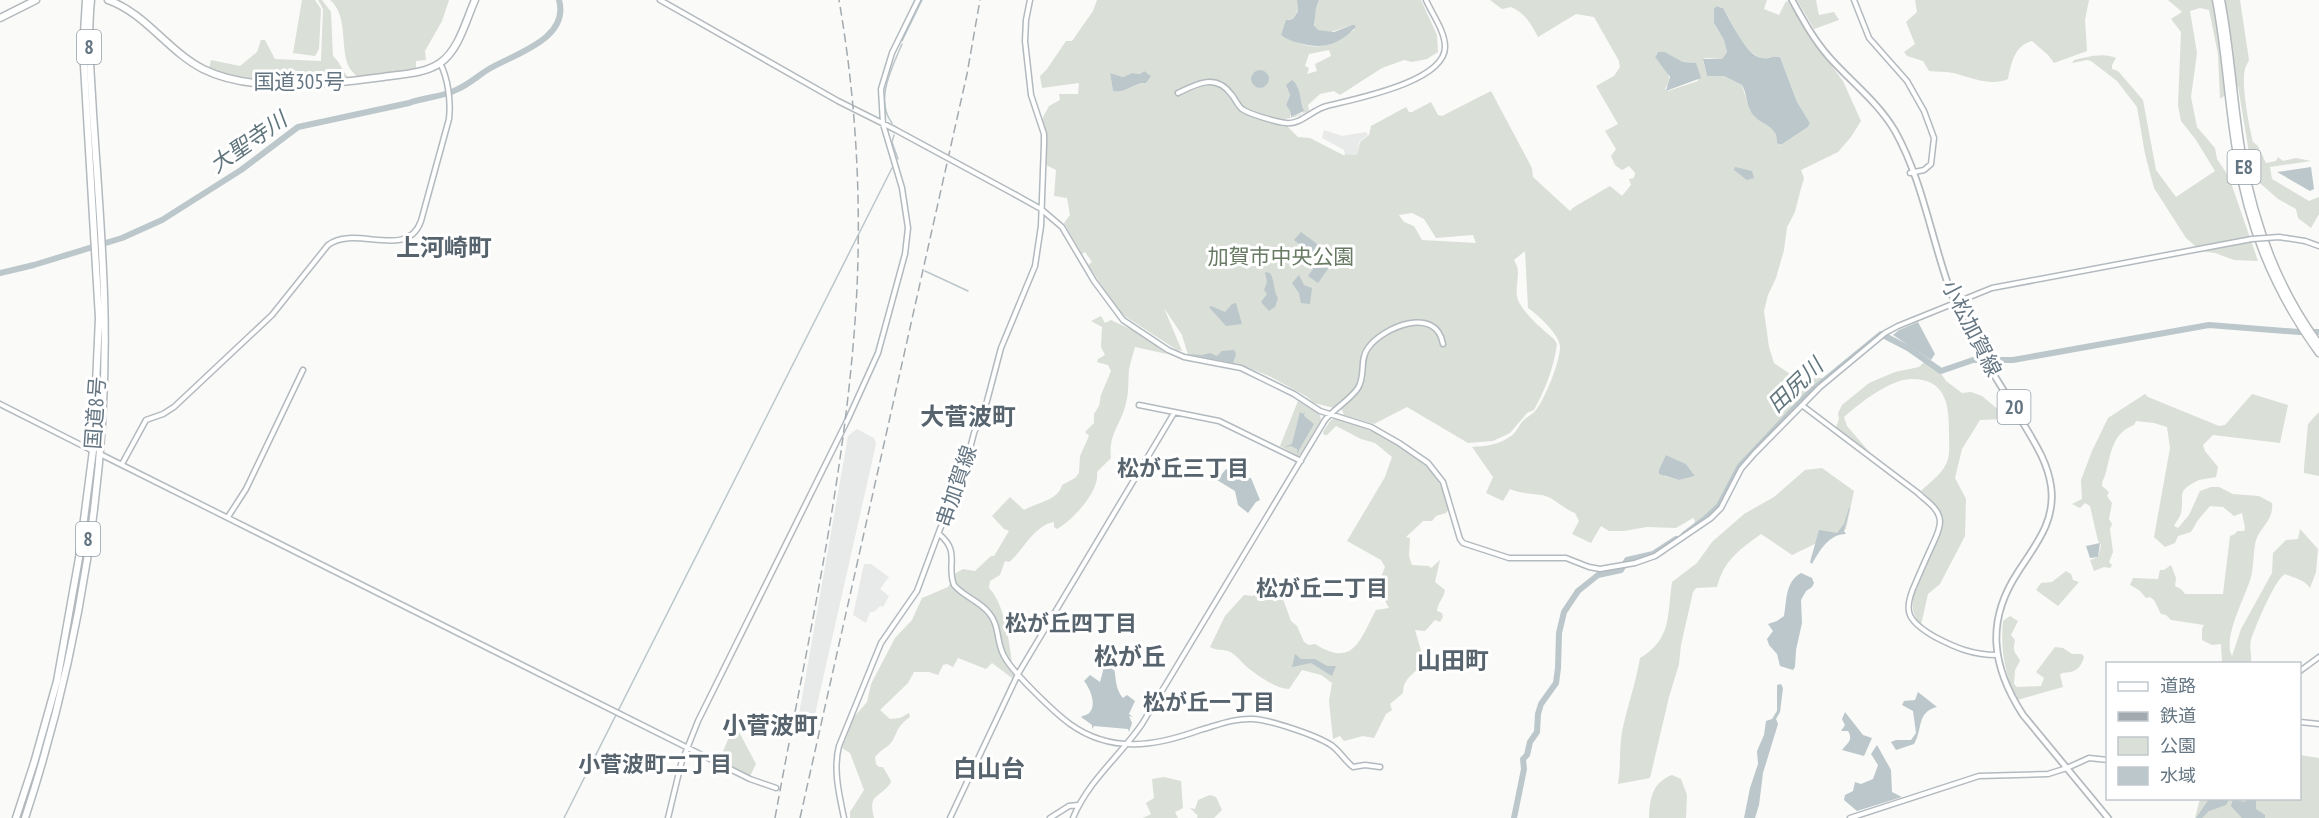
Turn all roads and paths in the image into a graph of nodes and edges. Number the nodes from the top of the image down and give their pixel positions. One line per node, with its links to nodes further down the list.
1 (36, 0): 14 (highway)
2 (86, 0): 20 (highway, 国道8号 / 8)
3 (91, 0): 20 (highway, 国道8号 / 8)
4 (108, 0): 15 (highway, 国道305号)
5 (475, 0): 15 (highway)
6 (660, 0): 17 (street)
7 (918, 0): 17 (street)
8 (1030, 0): 19 (street, 串加賀線)
9 (1426, 0): 16 (street)
10 (1792, 0): 18 (main road, 小松加賀線 / 20)
11 (1854, 0): 18 (street)
12 (2216, 0): 23 (highway, E8)
13 (2221, 0): 23 (highway, E8)
14 (0, 18)
15 (440, 63): 35 (street)
16 (1178, 93)
17 (883, 124): 19 (street, bridge); 45 (street)
18 (1912, 172): 22 (main road, 小松加賀線 / 20)
19 (1041, 209): 32 (street); 37 (street, 串加賀線)
20 (97, 222): 33 (highway, 国道8号 / 8)
21 (2319, 246): 22 (street, bridge)
22 (1954, 303): 30 (street); 38 (main road, 小松加賀線 / 20)
23 (2301, 323): 24 (highway, E8)
24 (2314, 341): 26 (highway, E8)
25 (1443, 344): 32 (street)
26 (2319, 353)
27 (303, 370): 36 (street)
28 (0, 404): 33 (street)
29 (1139, 405): 31 (street)
30 (1803, 406): 32 (street); 38 (street)
31 (1174, 413): 34 (street); 41 (street)
32 (1329, 415): 34 (street)
33 (96, 452): 35 (street); 51 (highway, 国道8号 / 8); 52 (highway, 国道8号 / 8)
34 (1301, 461): 44 (street)
35 (122, 464): 36 (street)
36 (228, 517): 45 (street)
37 (939, 534): 41 (street); 54 (street, 串加賀線)
38 (1996, 655): 48 (main road, 小松加賀線 / 20)
39 (2319, 657): 40 (street)
40 (2301, 670)
41 (1018, 674): 44 (street); 55 (street)
42 (2301, 722): 43 (street)
43 (2319, 724)
44 (1128, 744): 47 (street); 50 (street)
45 (687, 747): 49 (street); 53 (street)
46 (2106, 760): 48 (street)
47 (1380, 767)
48 (2067, 768): 58 (street); 59 (main road, 小松加賀線 / 20)
49 (776, 788)
50 (1079, 805): 56 (street); 57 (street)
51 (16, 818)
52 (25, 818)
53 (668, 818)
54 (844, 818)
55 (950, 818)
56 (1050, 818)
57 (1073, 818)
58 (1850, 818)
59 (2108, 818)

